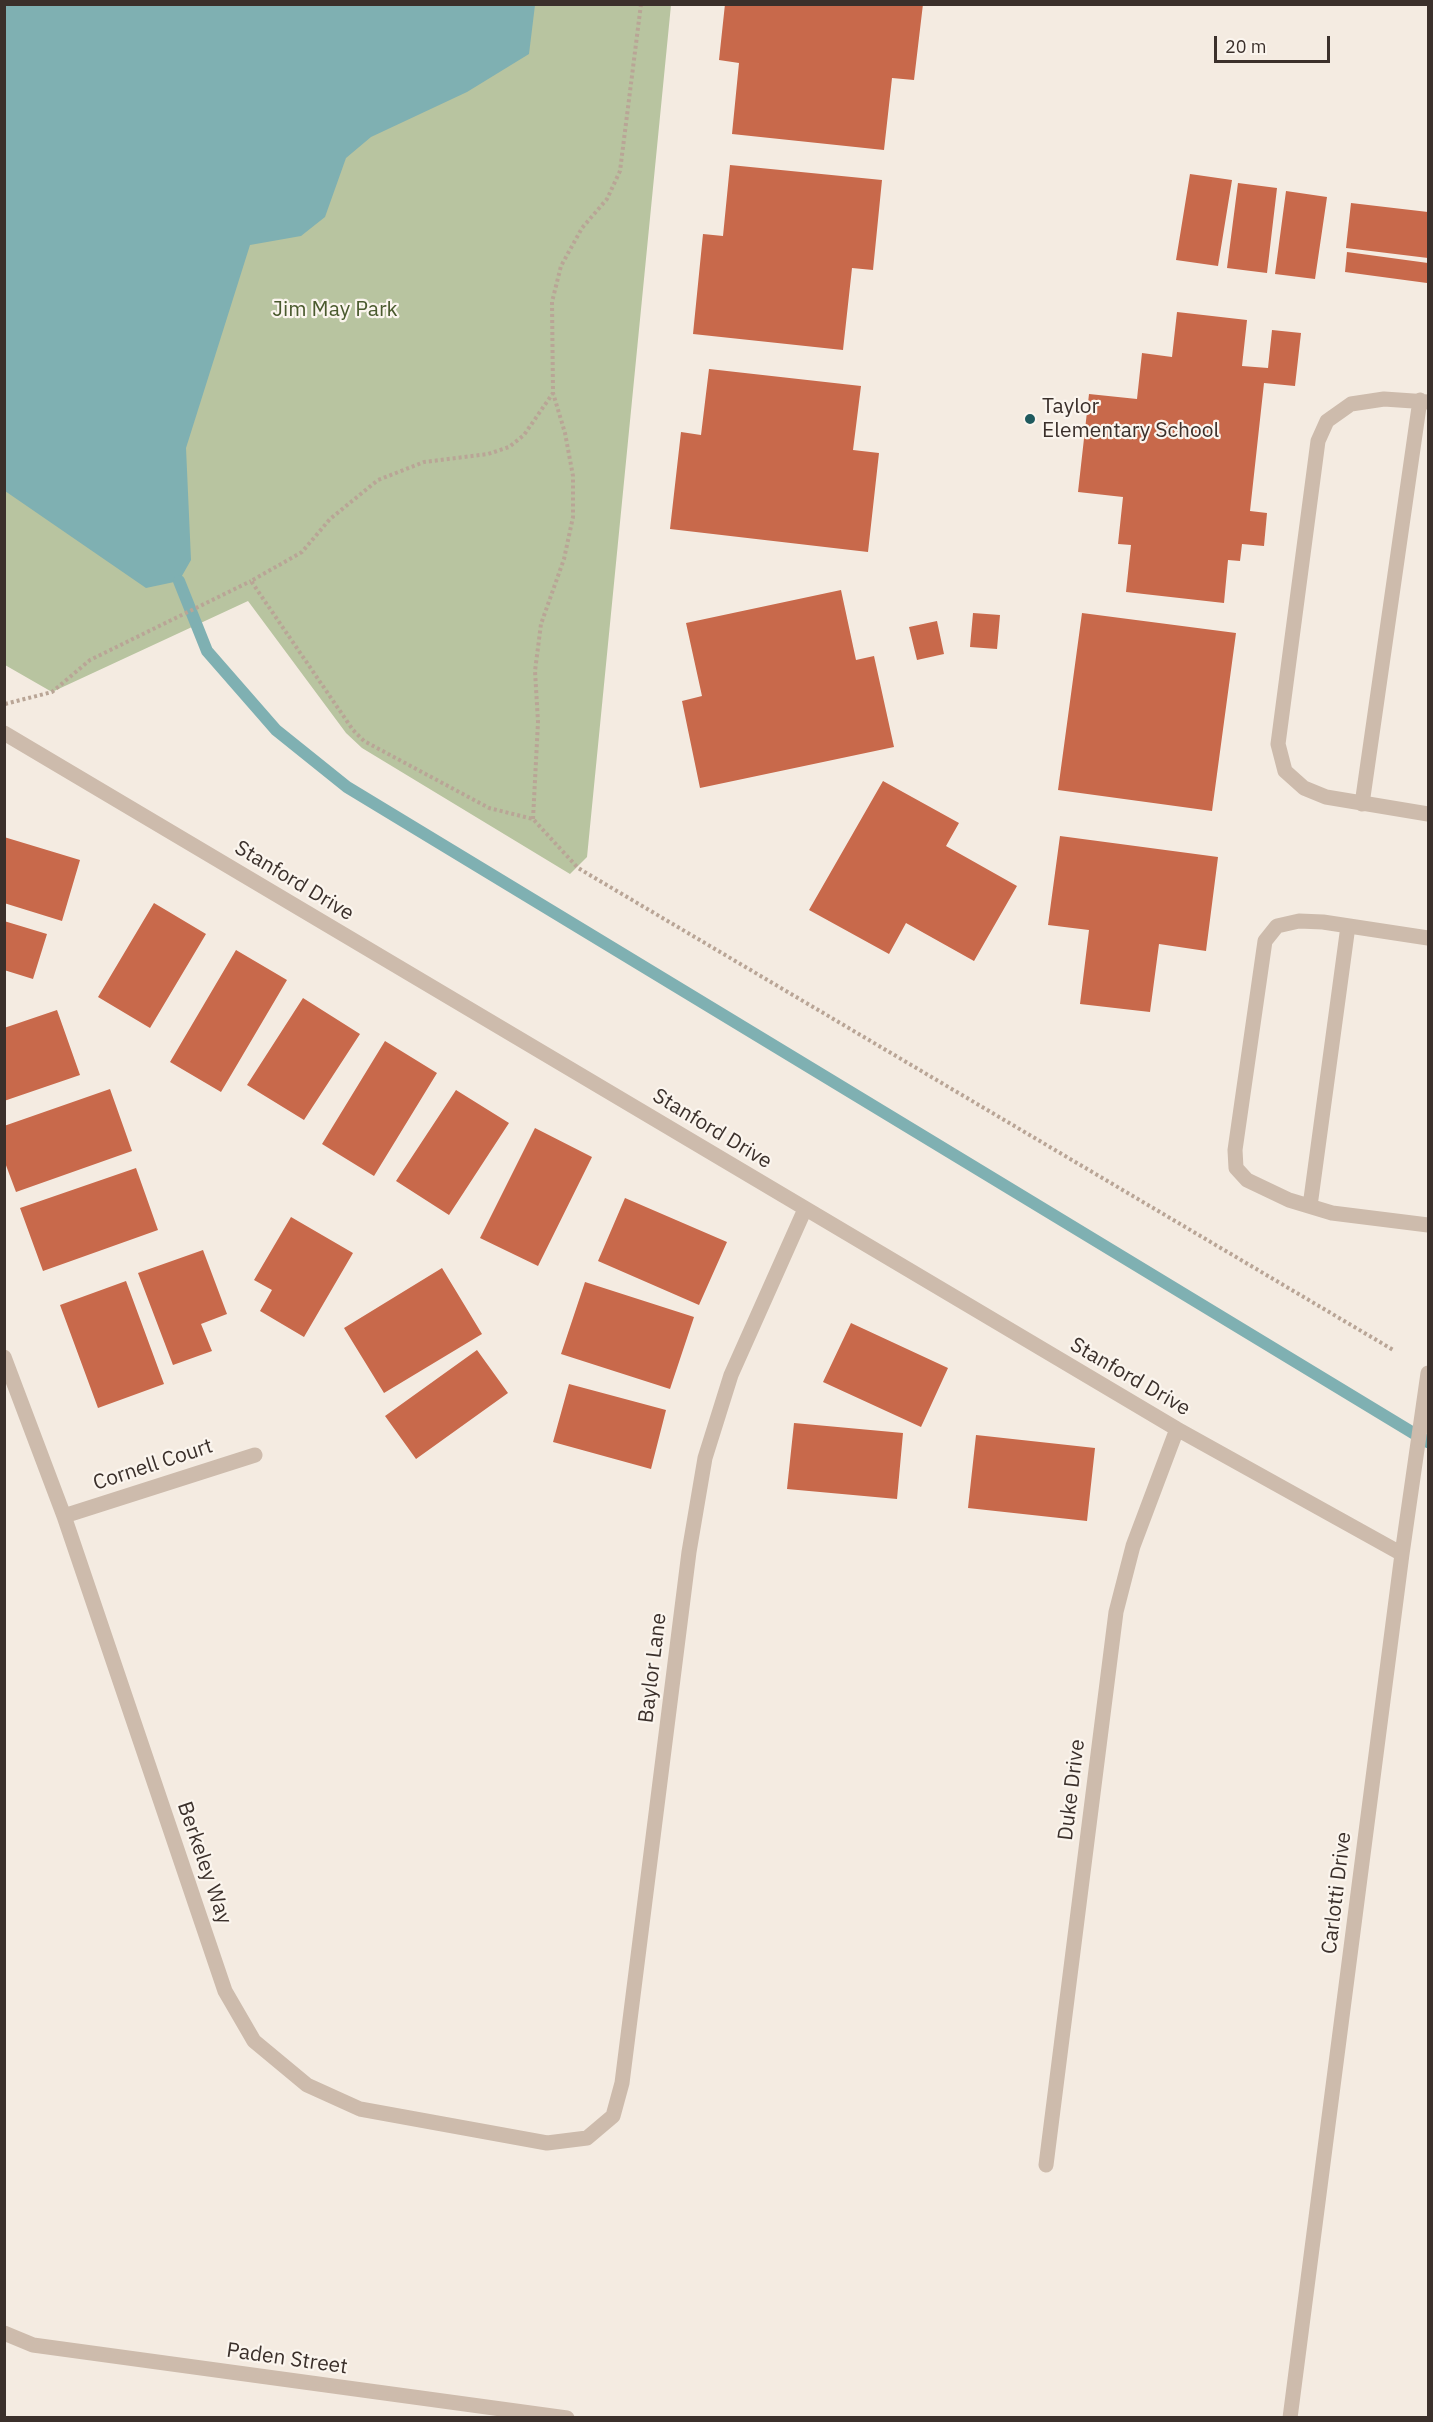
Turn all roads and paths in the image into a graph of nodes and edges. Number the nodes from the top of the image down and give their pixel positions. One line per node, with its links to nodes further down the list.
1 (641, 4): 2 (path)
2 (553, 393): 4 (path); 9 (path)
3 (1424, 401): 7 (street); 7 (street)
4 (251, 581): 5 (path); 9 (path)
5 (4, 704)
6 (4, 733): 13 (street, Stanford Drive)
7 (1362, 804): 8 (street)
8 (1428, 814)
9 (533, 819): 15 (path)
10 (1348, 926): 11 (street); 12 (street); 12 (street)
11 (1428, 938)
12 (1310, 1206): 14 (street)
13 (805, 1209): 18 (street, Stanford Drive); 22 (street, Baylor Lane)
14 (1428, 1225)
15 (1395, 1351)
16 (4, 1357): 20 (street, Berkeley Way)
17 (1428, 1373): 21 (street, Carlotti Drive)
18 (1177, 1428): 21 (street, Stanford Drive); 23 (street, Duke Drive)
19 (255, 1455): 20 (street, Cornell Court)
20 (64, 1516): 22 (street, Berkeley Way)
21 (1402, 1554): 26 (street, Carlotti Drive)
22 (586, 2138)
23 (1046, 2165)
24 (4, 2332): 25 (street, Paden Street)
25 (567, 2418)
26 (1290, 2418)

